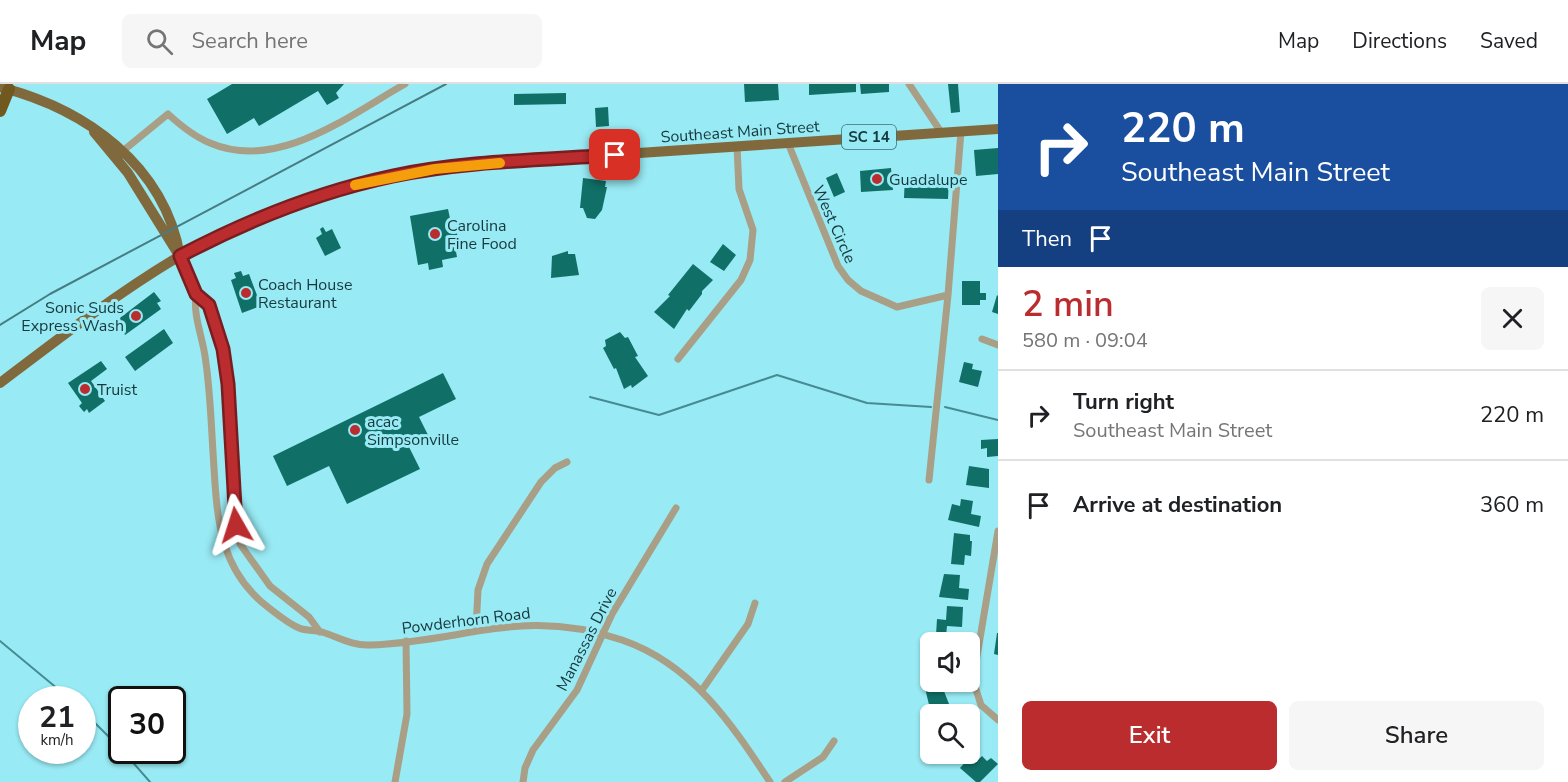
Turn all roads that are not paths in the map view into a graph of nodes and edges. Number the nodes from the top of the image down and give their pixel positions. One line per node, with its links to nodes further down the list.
1 (405, 84): 11 (street)
2 (909, 84): 8 (street)
3 (4, 88): 4 (highway); 6 (main road)
4 (0, 111)
5 (998, 129): 7 (main road, Southeast Main Street / SC 14)
6 (92, 130): 11 (main road); 12 (main road)
7 (961, 131): 8 (main road, Southeast Main Street / SC 14); 14 (street)
8 (941, 132): 9 (main road, Southeast Main Street / SC 14)
9 (788, 143): 10 (main road, Southeast Main Street / SC 14); 14 (street, West Circle)
10 (737, 146): 12 (main road, Southeast Main Street / SC 14); 17 (street)
11 (124, 150): 12 (main road)
12 (180, 256): 13 (street, Powderhorn Road); 18 (main road, Southeast Main Street / SC 14)
13 (196, 294): 25 (street, Powderhorn Road); 25 (street, Powderhorn Road)
14 (948, 295): 20 (street)
15 (982, 339): 16 (street)
16 (998, 345)
17 (678, 359)
18 (0, 382)
19 (567, 462): 24 (street)
20 (929, 480)
21 (676, 508): 26 (street, Manassas Drive)
22 (998, 531): 29 (street)
23 (755, 603): 28 (street)
24 (476, 629): 26 (street, Powderhorn Road); 27 (street, Powderhorn Road)
25 (320, 632): 27 (street, Powderhorn Road)
26 (603, 634): 28 (street, Powderhorn Road); 32 (street, Manassas Drive)
27 (406, 640): 31 (street)
28 (702, 690): 33 (street, Powderhorn Road)
29 (998, 720)
30 (834, 741): 34 (street)
31 (395, 782)
32 (523, 782)
33 (770, 782)
34 (785, 782)

